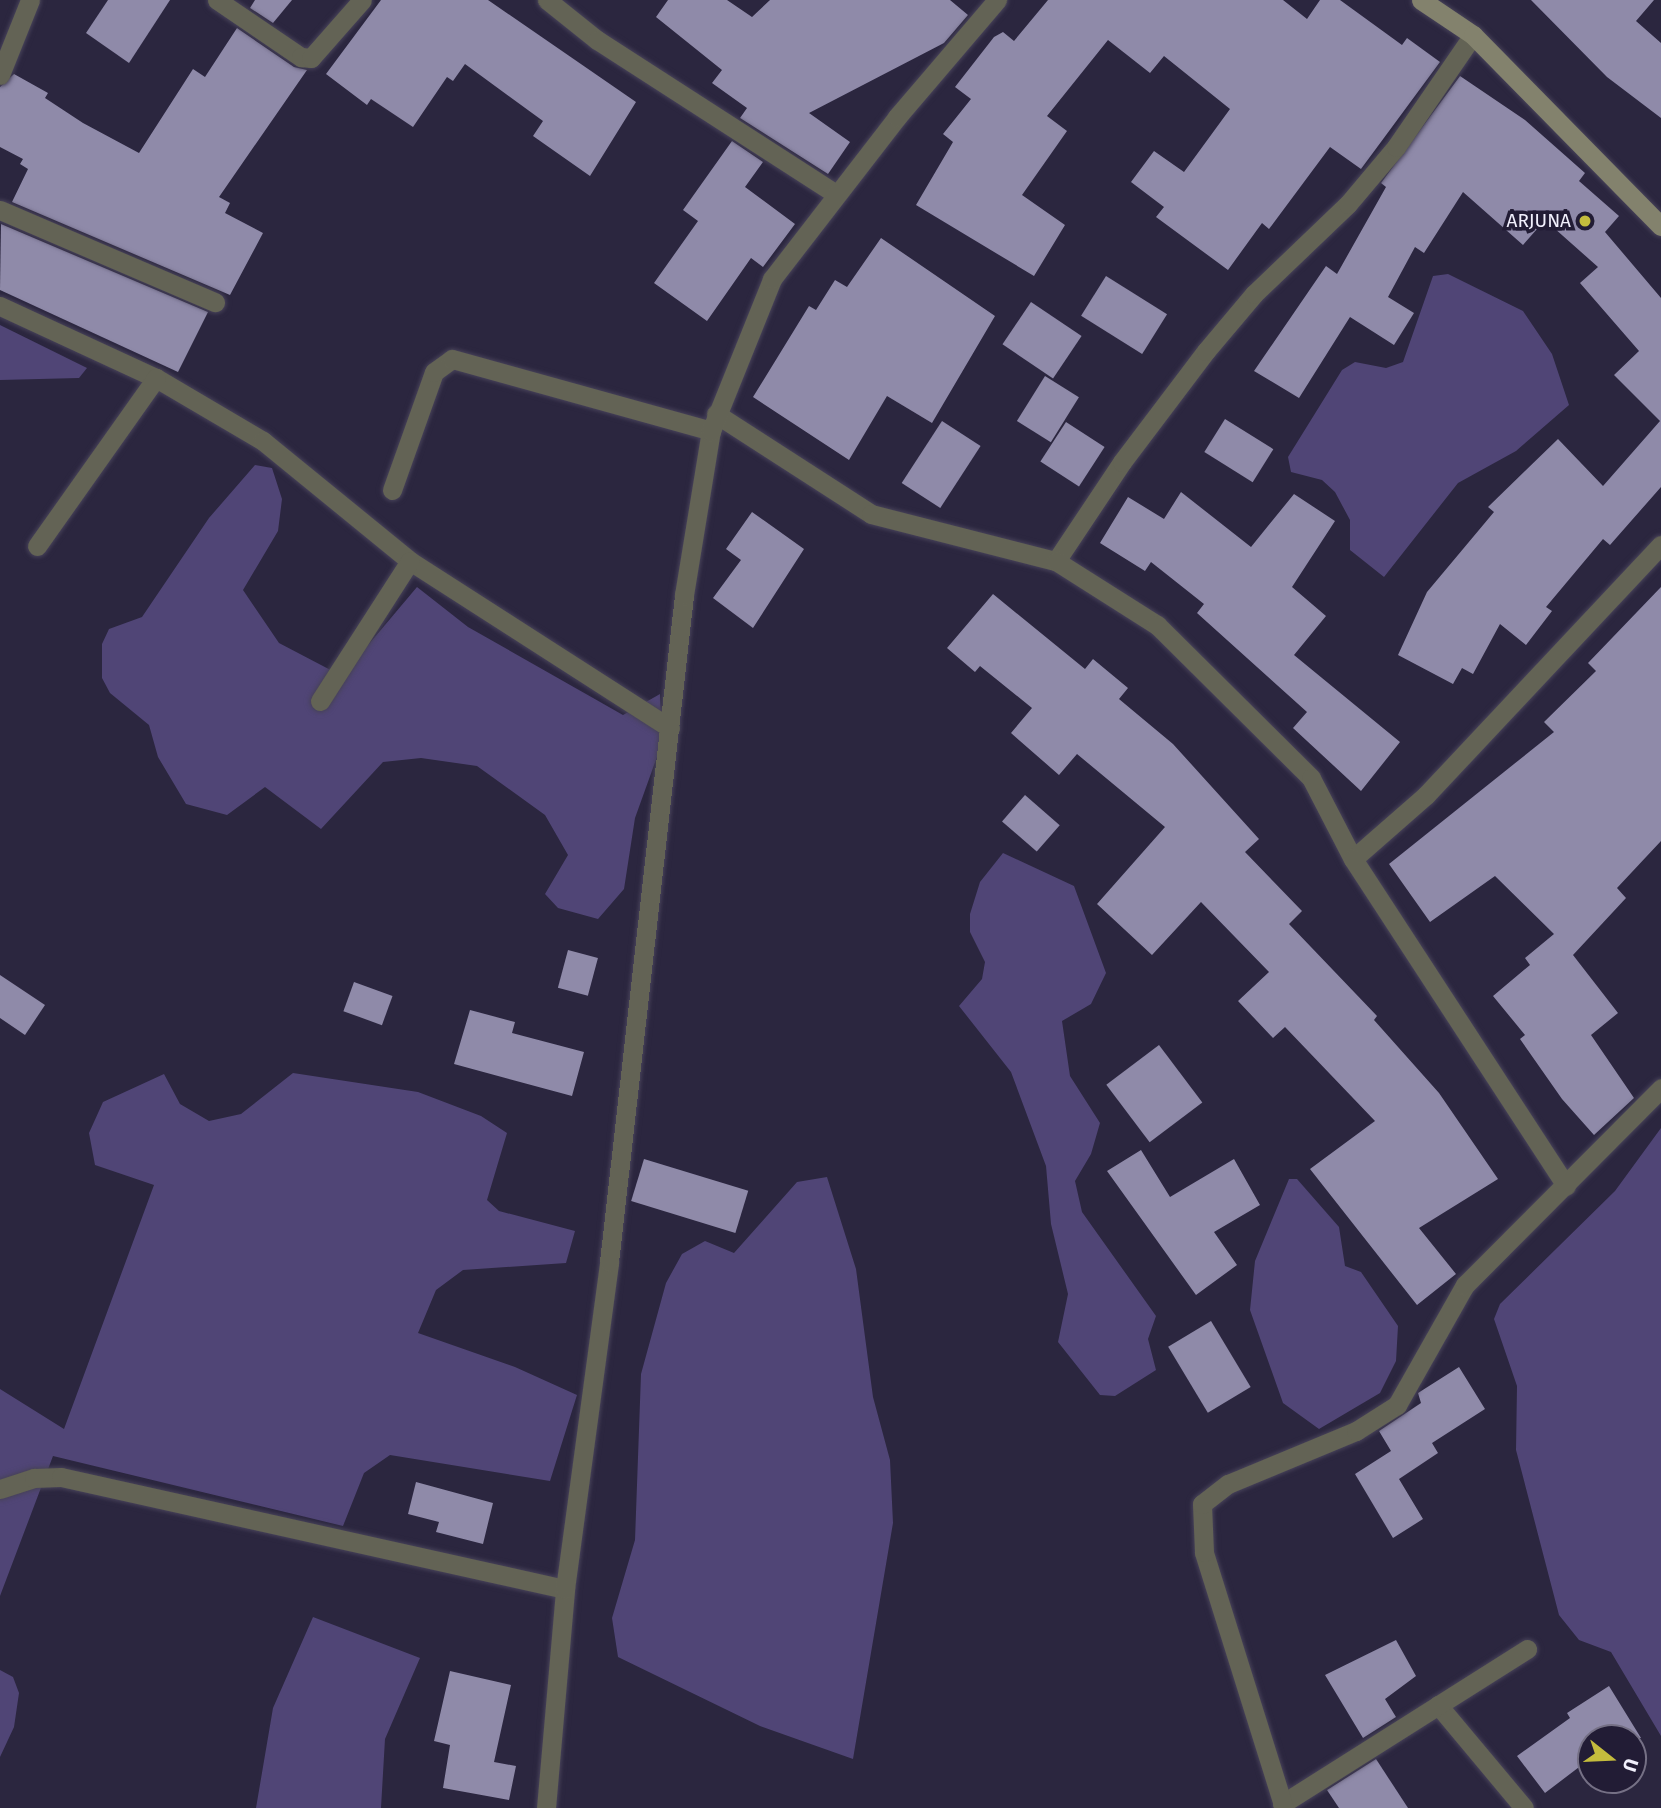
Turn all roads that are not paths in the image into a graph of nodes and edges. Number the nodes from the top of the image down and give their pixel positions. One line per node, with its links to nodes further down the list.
1 (30, 0): 8 (street)
2 (217, 0): 3 (street)
3 (362, 0)
4 (547, 0): 9 (street)
5 (997, 0): 9 (street)
6 (1421, 0): 7 (main road)
7 (1472, 35): 11 (main road); 20 (street)
8 (0, 75)
9 (836, 194): 15 (street)
10 (0, 210): 12 (street)
11 (1661, 226)
12 (215, 302)
13 (0, 306): 14 (street)
14 (156, 378): 17 (street); 19 (street)
15 (713, 423): 16 (street); 20 (street); 22 (street)
16 (392, 490)
17 (37, 545)
18 (1661, 545): 23 (street)
19 (410, 561): 21 (street); 22 (street)
20 (1056, 561): 23 (street)
21 (320, 701)
22 (670, 728): 27 (street)
23 (1353, 859): 25 (street)
24 (1661, 1088): 25 (street)
25 (1566, 1186): 30 (street)
26 (0, 1489): 27 (street)
27 (565, 1589): 31 (street)
28 (1527, 1649): 29 (street)
29 (1438, 1705): 30 (street); 32 (street)
30 (1283, 1806)
31 (546, 1808)
32 (1524, 1808)

